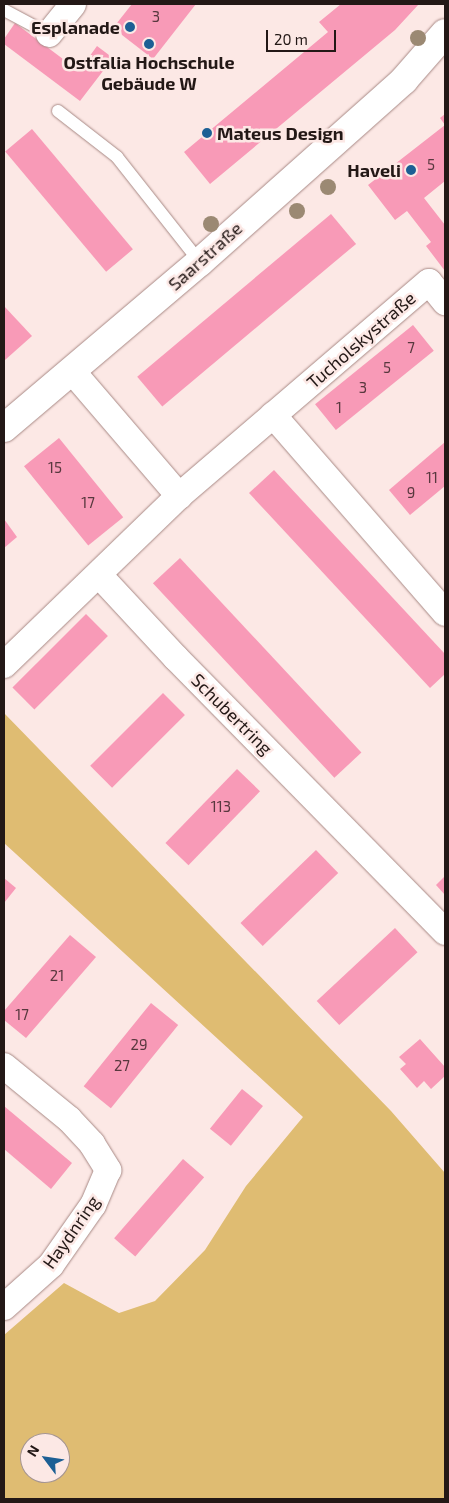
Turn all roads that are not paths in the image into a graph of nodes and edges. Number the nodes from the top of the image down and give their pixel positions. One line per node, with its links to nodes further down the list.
1 (73, 4): 4 (street)
2 (4, 10): 4 (lane)
3 (445, 33): 6 (street, Saarstraße)
4 (49, 34)
5 (445, 61): 6 (street, Saarstraße)
6 (404, 80): 8 (street, Saarstraße)
7 (58, 111): 8 (lane)
8 (200, 262): 10 (street, Saarstraße)
9 (445, 302): 11 (street, Tucholskystraße)
10 (72, 371): 12 (street, Saarstraße); 13 (street)
11 (273, 415): 13 (street); 15 (street)
12 (4, 428)
13 (178, 496): 14 (street)
14 (99, 575): 16 (street); 17 (street, Schubertring)
15 (445, 613)
16 (4, 665)
17 (445, 932)
18 (4, 1066): 19 (street, Haydnring)
19 (4, 1307)

